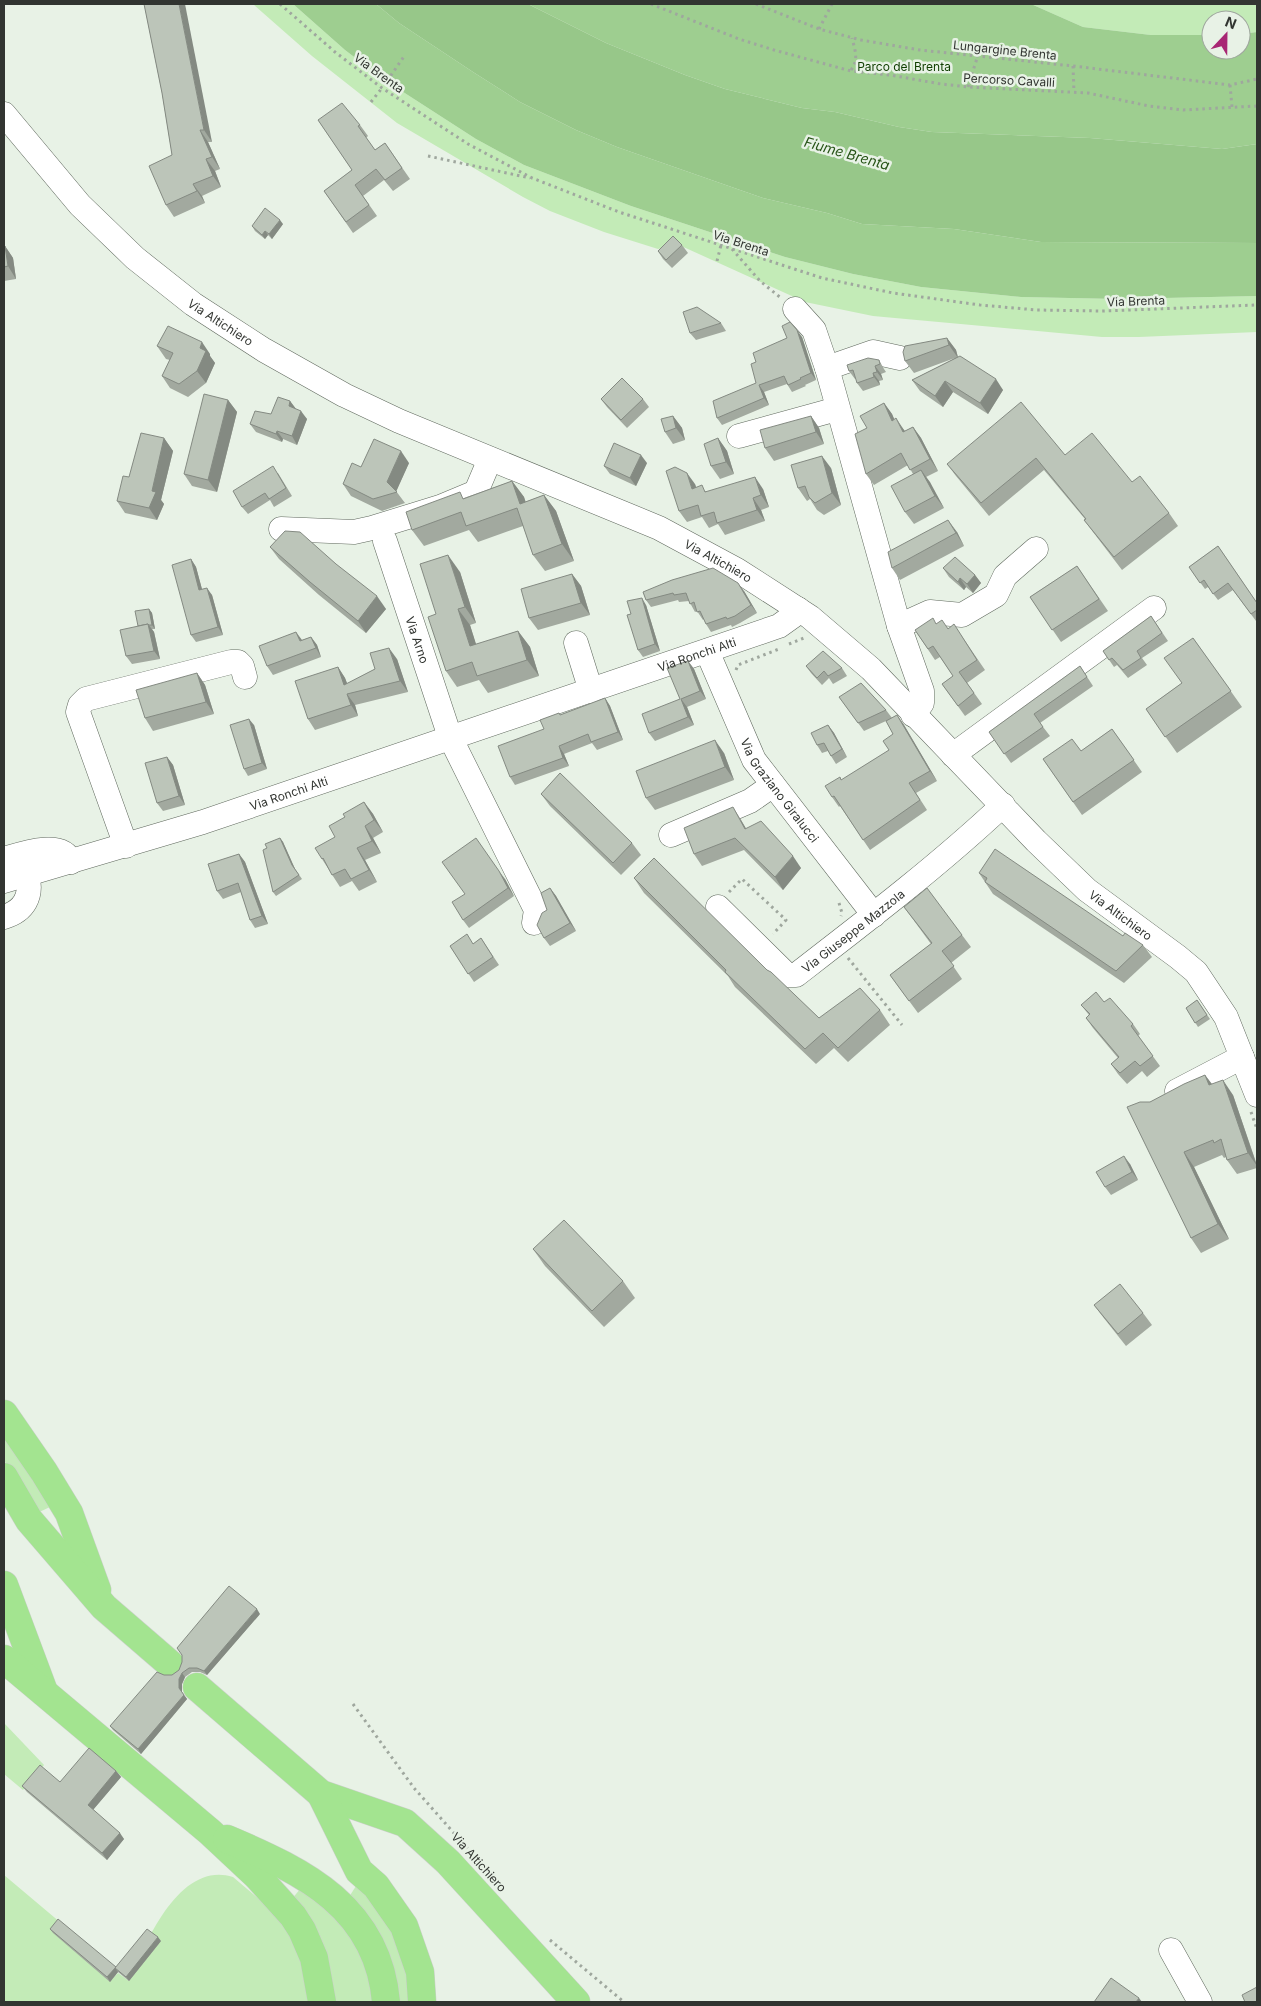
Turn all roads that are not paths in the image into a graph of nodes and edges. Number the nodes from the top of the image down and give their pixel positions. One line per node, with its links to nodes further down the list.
1 (4, 114): 7 (street, Via Altichiero)
2 (795, 309): 4 (street)
3 (900, 358): 4 (street)
4 (827, 368): 5 (street)
5 (837, 408): 6 (street); 13 (street)
6 (739, 436)
7 (490, 459): 8 (street); 12 (street, Via Altichiero)
8 (281, 529)
9 (385, 541): 19 (street, Via Arno)
10 (1036, 548): 13 (street)
11 (1154, 608): 20 (street)
12 (798, 609): 15 (street, Via Ronchi Alti); 18 (street, Via Altichiero)
13 (899, 626): 18 (street)
14 (576, 643): 17 (street)
15 (707, 651): 17 (street, Via Ronchi Alti); 21 (street, Via Graziano Giralucci)
16 (245, 677): 24 (street)
17 (590, 691): 19 (street, Via Ronchi Alti)
18 (913, 714): 20 (street, Via Altichiero)
19 (450, 737): 24 (street, Via Ronchi Alti); 32 (street)
20 (953, 755): 22 (street, Via Altichiero)
21 (773, 785): 23 (street); 30 (street, Via Graziano Giralucci)
22 (1002, 805): 30 (street, Via Giuseppe Mazzola); 33 (street, Via Altichiero)
23 (671, 835)
24 (126, 846): 26 (street, Via Ronchi Alti)
25 (4, 859): 26 (street)
26 (71, 862): 27 (street, Via Ronchi Alti)
27 (27, 875): 28 (street, Via Ronchi Alti); 31 (street)
28 (4, 881)
29 (720, 902): 30 (street, Via Giuseppe Mazzola)
30 (874, 916)
31 (4, 917)
32 (534, 923)
33 (1242, 1057): 34 (street, Via Altichiero); 35 (street)
34 (1257, 1095)
35 (1154, 1104)
36 (4, 1414): 39 (highway)
37 (4, 1477): 39 (highway)
38 (4, 1585): 43 (highway)
39 (104, 1607): 40 (highway)
40 (170, 1664)
41 (7, 1669): 43 (highway)
42 (197, 1687): 44 (highway)
43 (46, 1696): 45 (highway)
44 (321, 1794): 49 (highway); 50 (highway)
45 (210, 1832): 47 (highway); 48 (highway)
46 (1171, 1950): 51 (street)
47 (322, 2002)
48 (386, 2002)
49 (422, 2002)
50 (576, 2002)
51 (1200, 2002)

